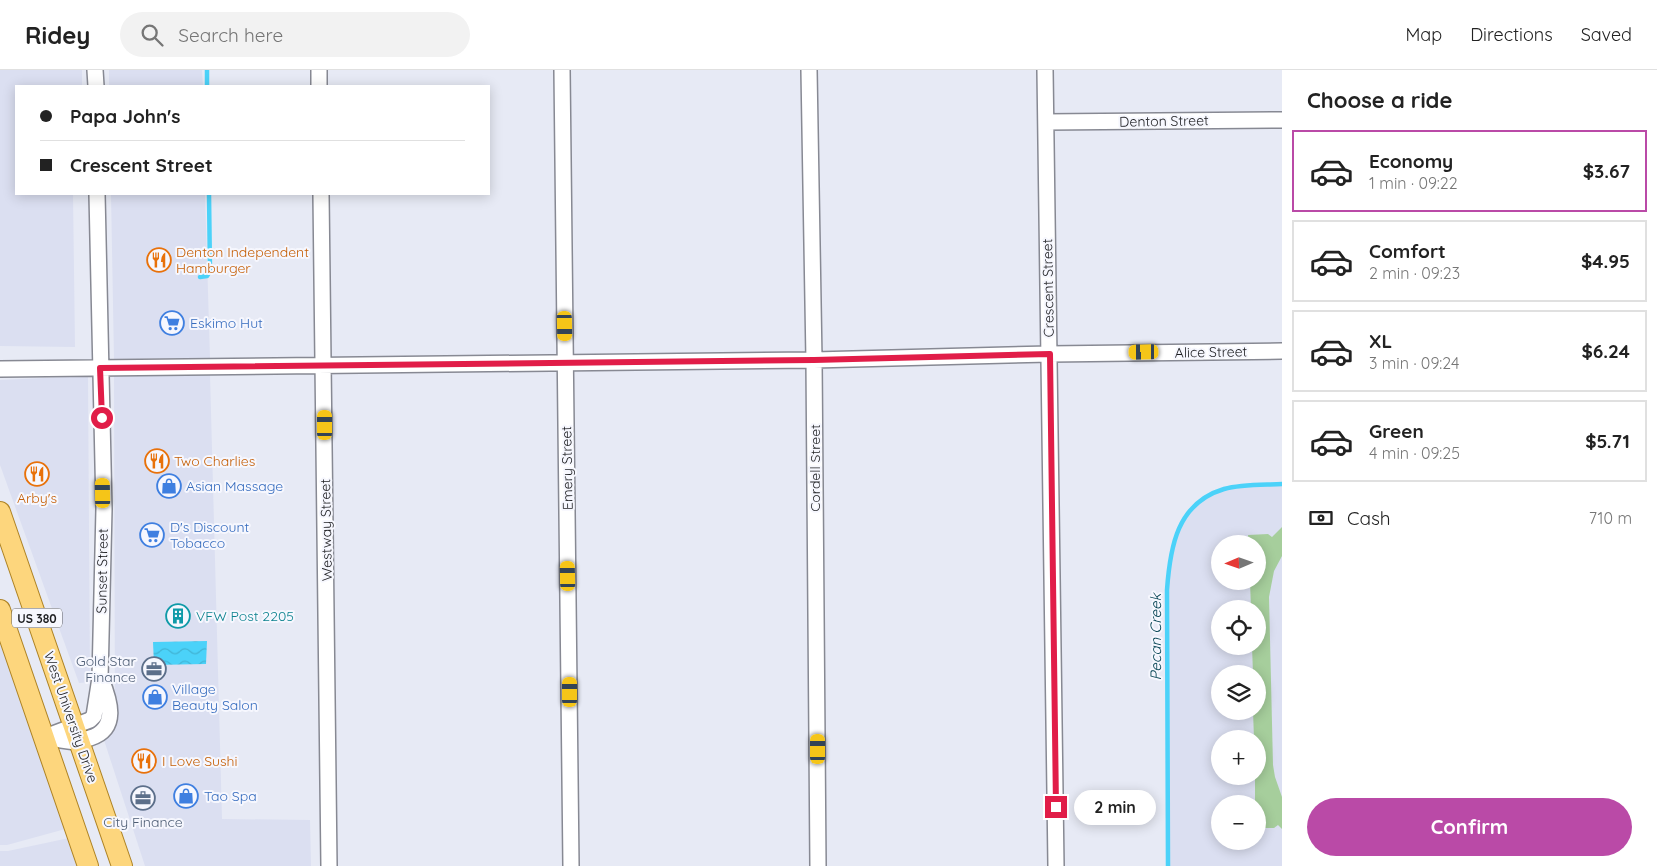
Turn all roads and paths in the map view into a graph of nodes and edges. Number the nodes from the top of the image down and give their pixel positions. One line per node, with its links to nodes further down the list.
1 (95, 70): 6 (street)
2 (319, 70): 7 (street)
3 (562, 70): 15 (street, Emery Street)
4 (809, 70): 14 (street, Cordell Street)
5 (1045, 70): 9 (street, Crescent Street)
6 (96, 85)
7 (319, 85)
8 (1282, 120): 9 (street, Denton Street)
9 (1046, 122): 13 (street, Crescent Street)
10 (97, 195): 17 (street, Sunset Street)
11 (321, 195): 16 (street, Westway Street)
12 (1282, 350): 13 (street, Alice Street)
13 (1050, 354): 14 (street, Alice Street); 28 (street, Crescent Street)
14 (814, 360): 15 (street, Alice Street); 27 (street, Cordell Street)
15 (566, 363): 16 (street, Alice Street); 26 (street, Emery Street)
16 (324, 365): 17 (street, Alice Street); 25 (street, Westway Street)
17 (100, 368): 18 (street, Alice Street); 21 (street, Sunset Street)
18 (0, 369)
19 (0, 512): 21 (main road, West University Drive / US 380)
20 (0, 610): 22 (main road, US 380)
21 (76, 733): 22 (street); 24 (main road, West University Drive / US 380)
22 (45, 737): 23 (main road, US 380)
23 (88, 866)
24 (122, 866)
25 (329, 866)
26 (572, 866)
27 (818, 866)
28 (1056, 866)

